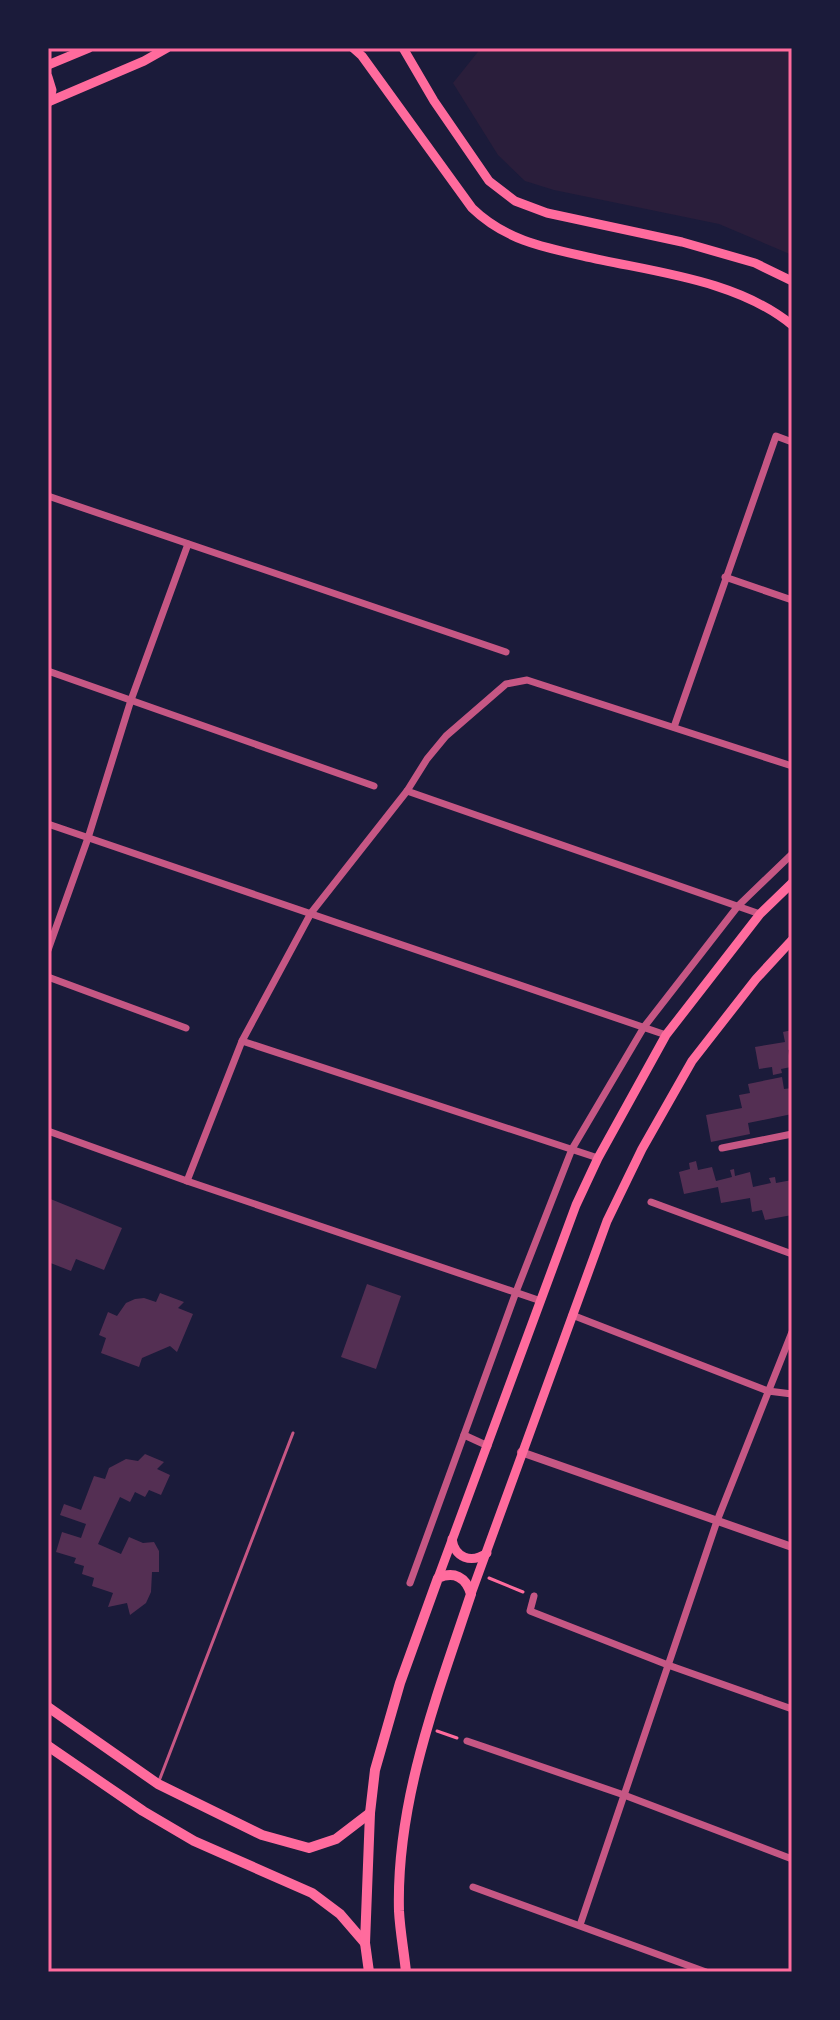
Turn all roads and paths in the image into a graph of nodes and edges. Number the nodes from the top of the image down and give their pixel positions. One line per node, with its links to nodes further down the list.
1 (89, 48): 5 (main road)
2 (167, 48): 7 (main road)
3 (353, 48): 9 (main road)
4 (403, 48): 8 (main road)
5 (48, 65)
6 (48, 77): 7 (main road)
7 (49, 101)
8 (792, 281)
9 (792, 325)
10 (792, 442): 13 (street)
11 (48, 496): 12 (street)
12 (188, 544): 15 (street); 17 (street)
13 (725, 577): 14 (street); 18 (street)
14 (792, 600)
15 (506, 652)
16 (48, 671): 17 (street)
17 (131, 700): 20 (street); 23 (street)
18 (674, 727): 19 (street); 21 (street)
19 (792, 766)
20 (374, 786)
21 (407, 791): 26 (street); 27 (street)
22 (48, 824): 23 (street)
23 (88, 838): 27 (street); 30 (street)
24 (792, 854): 26 (street)
25 (792, 883): 28 (main road)
26 (738, 906): 28 (street); 32 (street)
27 (311, 913): 32 (street); 35 (street)
28 (760, 914): 34 (main road)
29 (792, 940): 46 (main road)
30 (48, 950)
31 (48, 977): 33 (street)
32 (644, 1027): 34 (street); 39 (street)
33 (186, 1028)
34 (666, 1035): 40 (main road)
35 (242, 1041): 39 (street); 41 (street)
36 (48, 1131): 41 (street)
37 (792, 1134): 38 (street)
38 (722, 1148)
39 (572, 1149): 40 (street); 44 (street)
40 (598, 1158): 45 (main road)
41 (187, 1181): 44 (street)
42 (651, 1202): 43 (street)
43 (792, 1254)
44 (516, 1292): 45 (street); 51 (street)
45 (541, 1301): 52 (main road)
46 (572, 1315): 48 (street); 53 (main road)
47 (792, 1332): 48 (street)
48 (768, 1391): 49 (street); 54 (street)
49 (792, 1394)
50 (293, 1433): 69 (lane)
51 (464, 1435): 52 (street); 60 (street)
52 (488, 1446): 55 (main road)
53 (521, 1452): 54 (street); 57 (main road)
54 (717, 1521): 56 (street); 63 (street)
55 (452, 1539): 57 (main road); 59 (main road)
56 (792, 1547)
57 (487, 1553): 58 (main road)
58 (479, 1574): 61 (main road); 62 (path)
59 (438, 1578): 61 (main road); 71 (main road)
60 (410, 1583)
61 (471, 1594): 66 (main road)
62 (534, 1596): 63 (street)
63 (668, 1665): 65 (street); 70 (street)
64 (48, 1707): 69 (main road)
65 (792, 1709)
66 (426, 1728): 67 (path); 77 (main road)
67 (467, 1741): 70 (street)
68 (48, 1746): 75 (main road)
69 (158, 1784): 71 (main road)
70 (624, 1795): 72 (street); 74 (street)
71 (370, 1813): 75 (main road)
72 (792, 1859)
73 (473, 1887): 74 (street)
74 (580, 1925): 78 (street)
75 (365, 1943): 76 (main road)
76 (369, 1972)
77 (406, 1972)
78 (706, 1972)

